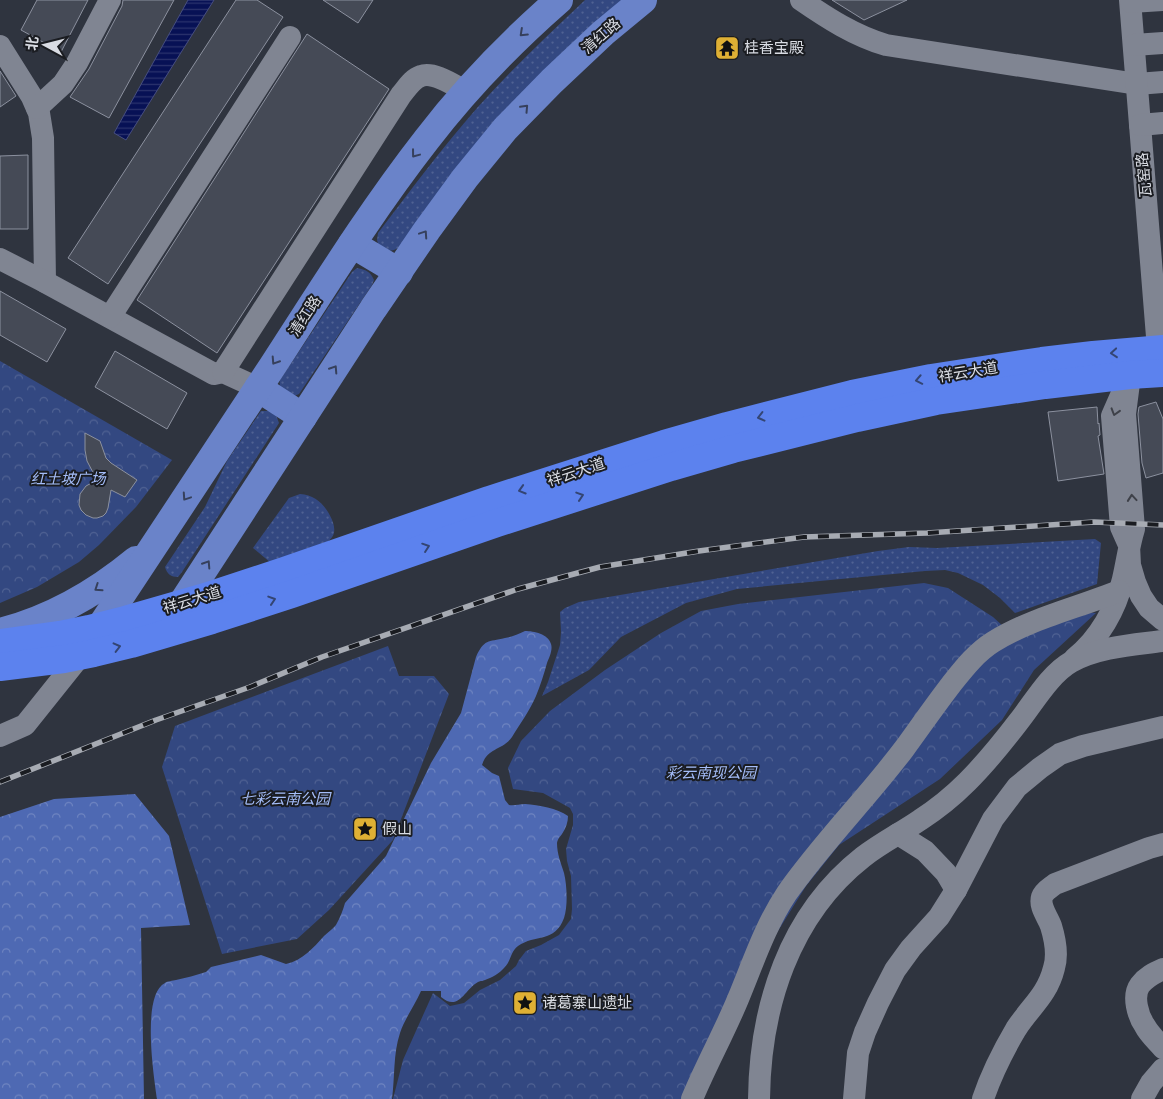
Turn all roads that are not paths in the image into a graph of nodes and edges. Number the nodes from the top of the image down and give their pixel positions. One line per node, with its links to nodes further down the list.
1 (110, 0): 14 (street)
2 (643, 0): 22 (main road, 清红路, one-way to 2)
3 (800, 0): 12 (street)
4 (1163, 0): 6 (street)
5 (556, 1): 13 (main road, 清红路, one-way to 13)
6 (1130, 1): 9 (street, 瓦窑路)
7 (290, 37): 25 (street)
8 (1163, 43): 9 (street)
9 (1134, 45): 12 (street, 瓦窑路)
10 (0, 46): 14 (street)
11 (1163, 82): 12 (street)
12 (1137, 84): 16 (street, 瓦窑路)
13 (466, 92): 20 (main road, 清红路, one-way to 20); 27 (street)
14 (37, 108): 24 (street)
15 (1163, 123): 16 (street)
16 (1140, 125): 17 (street, 瓦窑路)
17 (1153, 161): 18 (street, 瓦窑路)
18 (1155, 199): 19 (street, 瓦窑路)
19 (1156, 237): 23 (street, 瓦窑路)
20 (352, 244): 22 (main road); 29 (main road, 清红路, one-way to 29)
21 (0, 259): 24 (street)
22 (399, 272): 30 (main road, 清红路, one-way to 22)
23 (1158, 279): 26 (street, 瓦窑路)
24 (45, 282): 25 (street)
25 (110, 318): 27 (street)
26 (1161, 357): 28 (highway, 祥云大道); 34 (highway, 祥云大道, one-way to 34)
27 (223, 372): 29 (street)
28 (1130, 375): 32 (street); 38 (highway, 祥云大道, one-way to 28)
29 (258, 388): 30 (main road); 31 (main road, 清红路, one-way to 31)
30 (303, 417): 34 (main road, 清红路, one-way to 30)
31 (161, 534): 36 (main road, 清红路); 37 (main road, one-way to 37)
32 (1129, 545): 33 (street); 35 (street)
33 (1119, 591): 42 (street); 52 (street)
34 (182, 604): 36 (highway, 祥云大道); 38 (main road, 清红路)
35 (1163, 620)
36 (100, 626): 40 (highway, 祥云大道); 41 (main road, 清红路)
37 (0, 632)
38 (162, 635): 41 (highway, 祥云大道, one-way to 38)
39 (1163, 641): 42 (street)
40 (0, 643)
41 (81, 656): 43 (highway, 祥云大道); 45 (street)
42 (1069, 663): 46 (street)
43 (0, 667)
44 (1163, 727): 48 (street)
45 (0, 736)
46 (898, 834): 48 (street); 53 (street)
47 (1163, 844): 55 (street)
48 (956, 890): 54 (street)
49 (1163, 969): 50 (street)
50 (1163, 1048)
51 (1163, 1069): 56 (street)
52 (692, 1099)
53 (759, 1099)
54 (854, 1099)
55 (983, 1099)
56 (1142, 1099)

